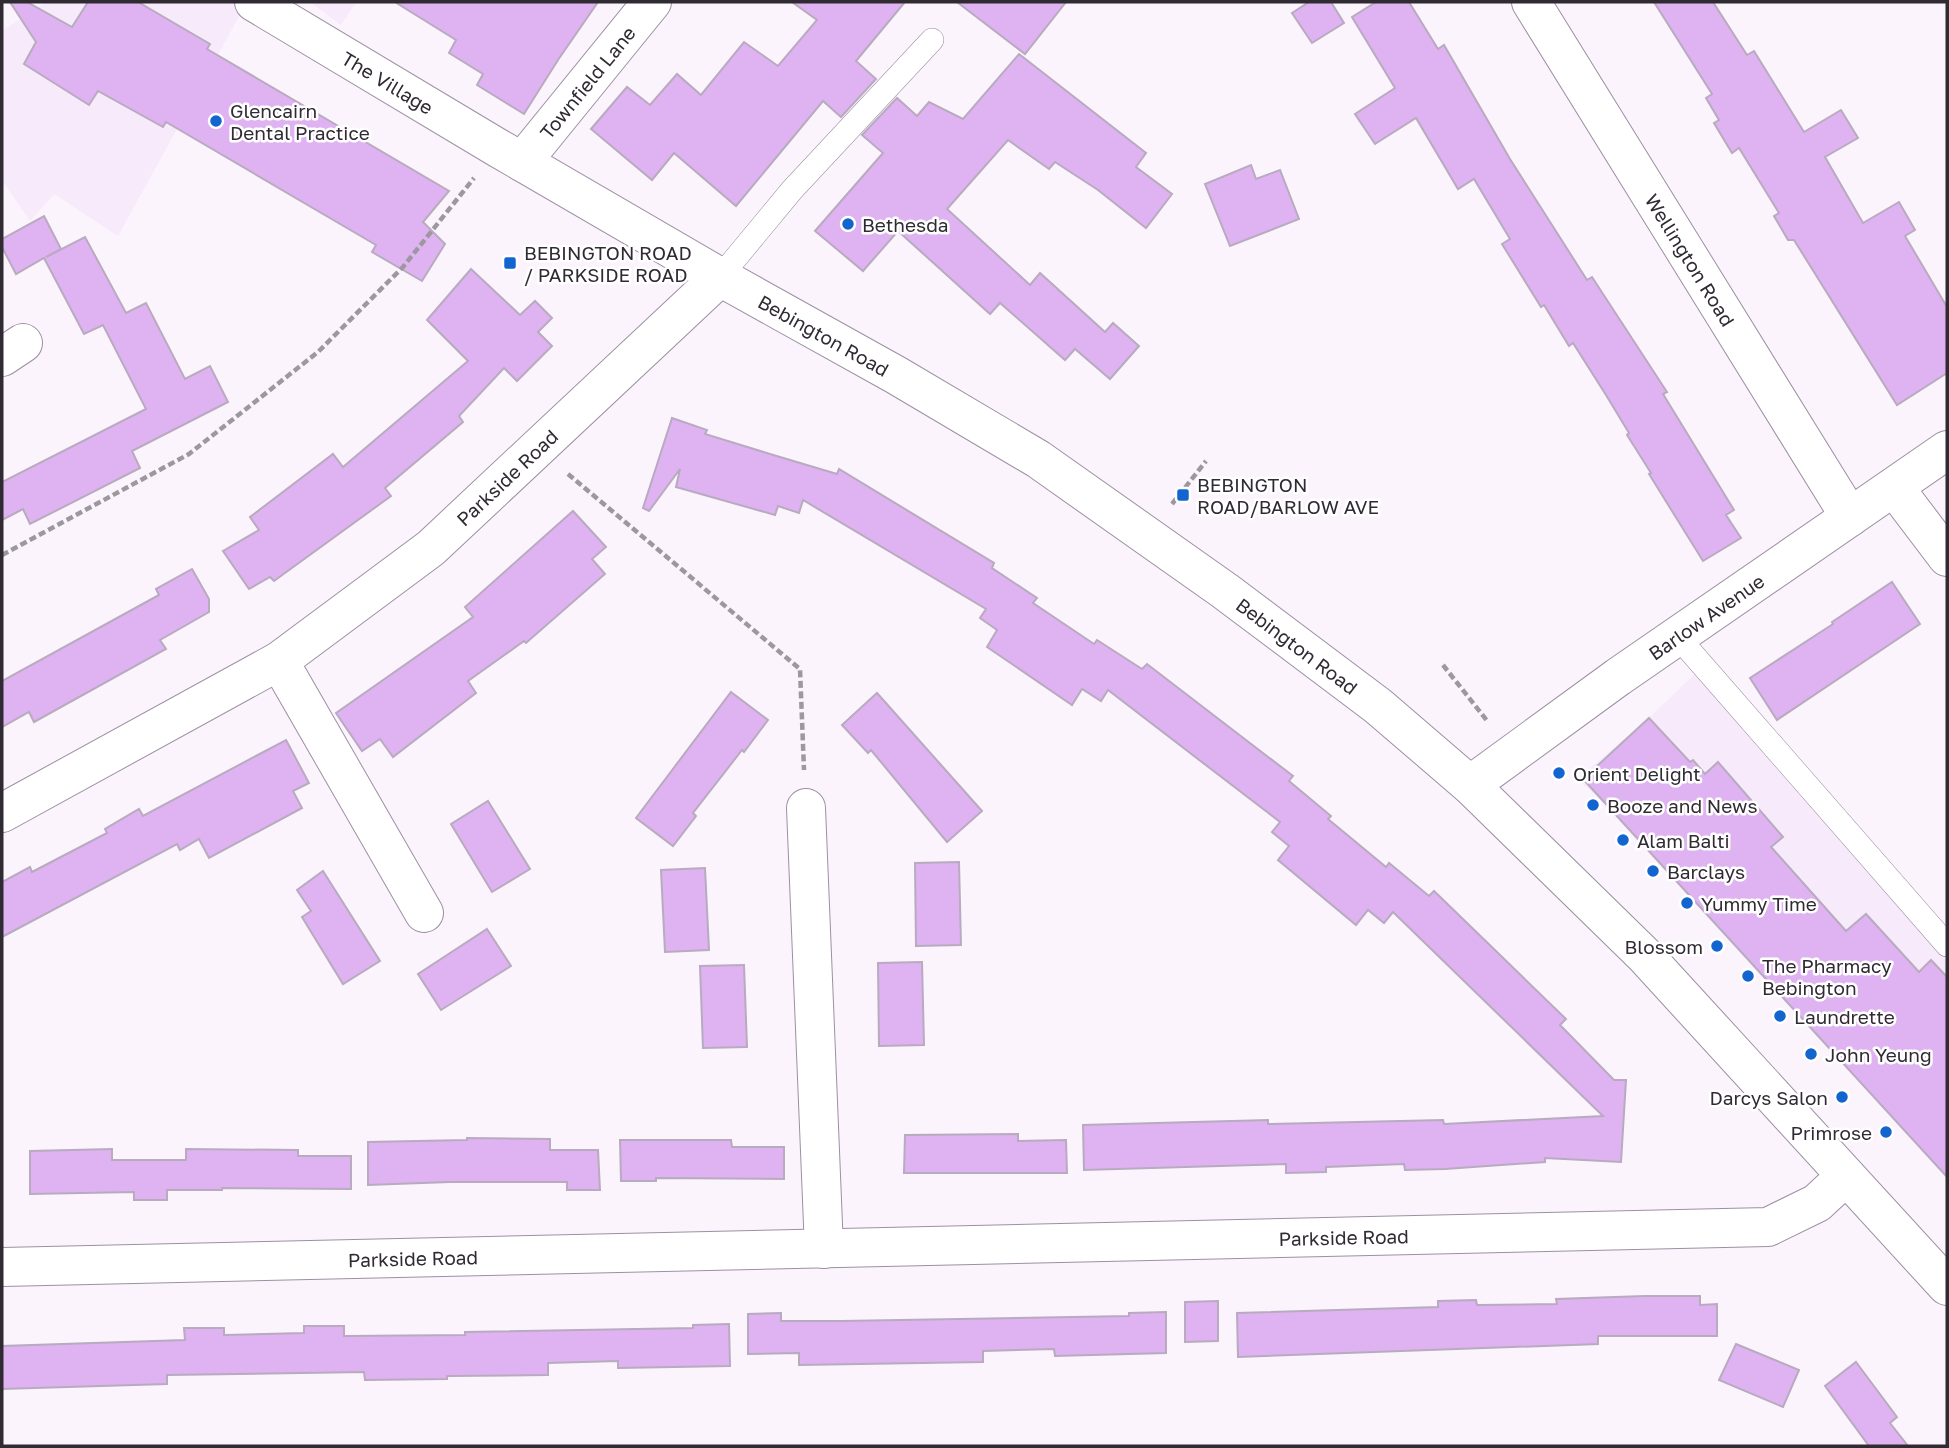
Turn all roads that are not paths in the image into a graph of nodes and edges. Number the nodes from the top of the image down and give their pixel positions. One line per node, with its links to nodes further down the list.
1 (254, 2): 5 (street, The Village)
2 (652, 2): 5 (street, Townfield Lane)
3 (1531, 2): 9 (street, Wellington Road)
4 (932, 40): 6 (lane)
5 (510, 155): 6 (street, Bebington Road)
6 (720, 277): 12 (street, Parkside Road); 13 (street, Bebington Road)
7 (1947, 450): 8 (street, Barlow Avenue)
8 (1895, 487): 9 (street, Barlow Avenue); 10 (street)
9 (1850, 517): 11 (street, Barlow Avenue)
10 (1947, 557)
11 (1677, 636): 13 (street, Barlow Avenue); 17 (lane)
12 (279, 661): 15 (street, Parkside Road); 16 (street)
13 (1470, 785): 18 (street, Bebington Road)
14 (806, 808): 19 (street)
15 (2, 813)
16 (424, 913)
17 (1947, 945)
18 (1846, 1176): 19 (street, Parkside Road); 21 (street, Bebington Road)
19 (824, 1249): 20 (street, Parkside Road)
20 (2, 1267)
21 (1947, 1286)

